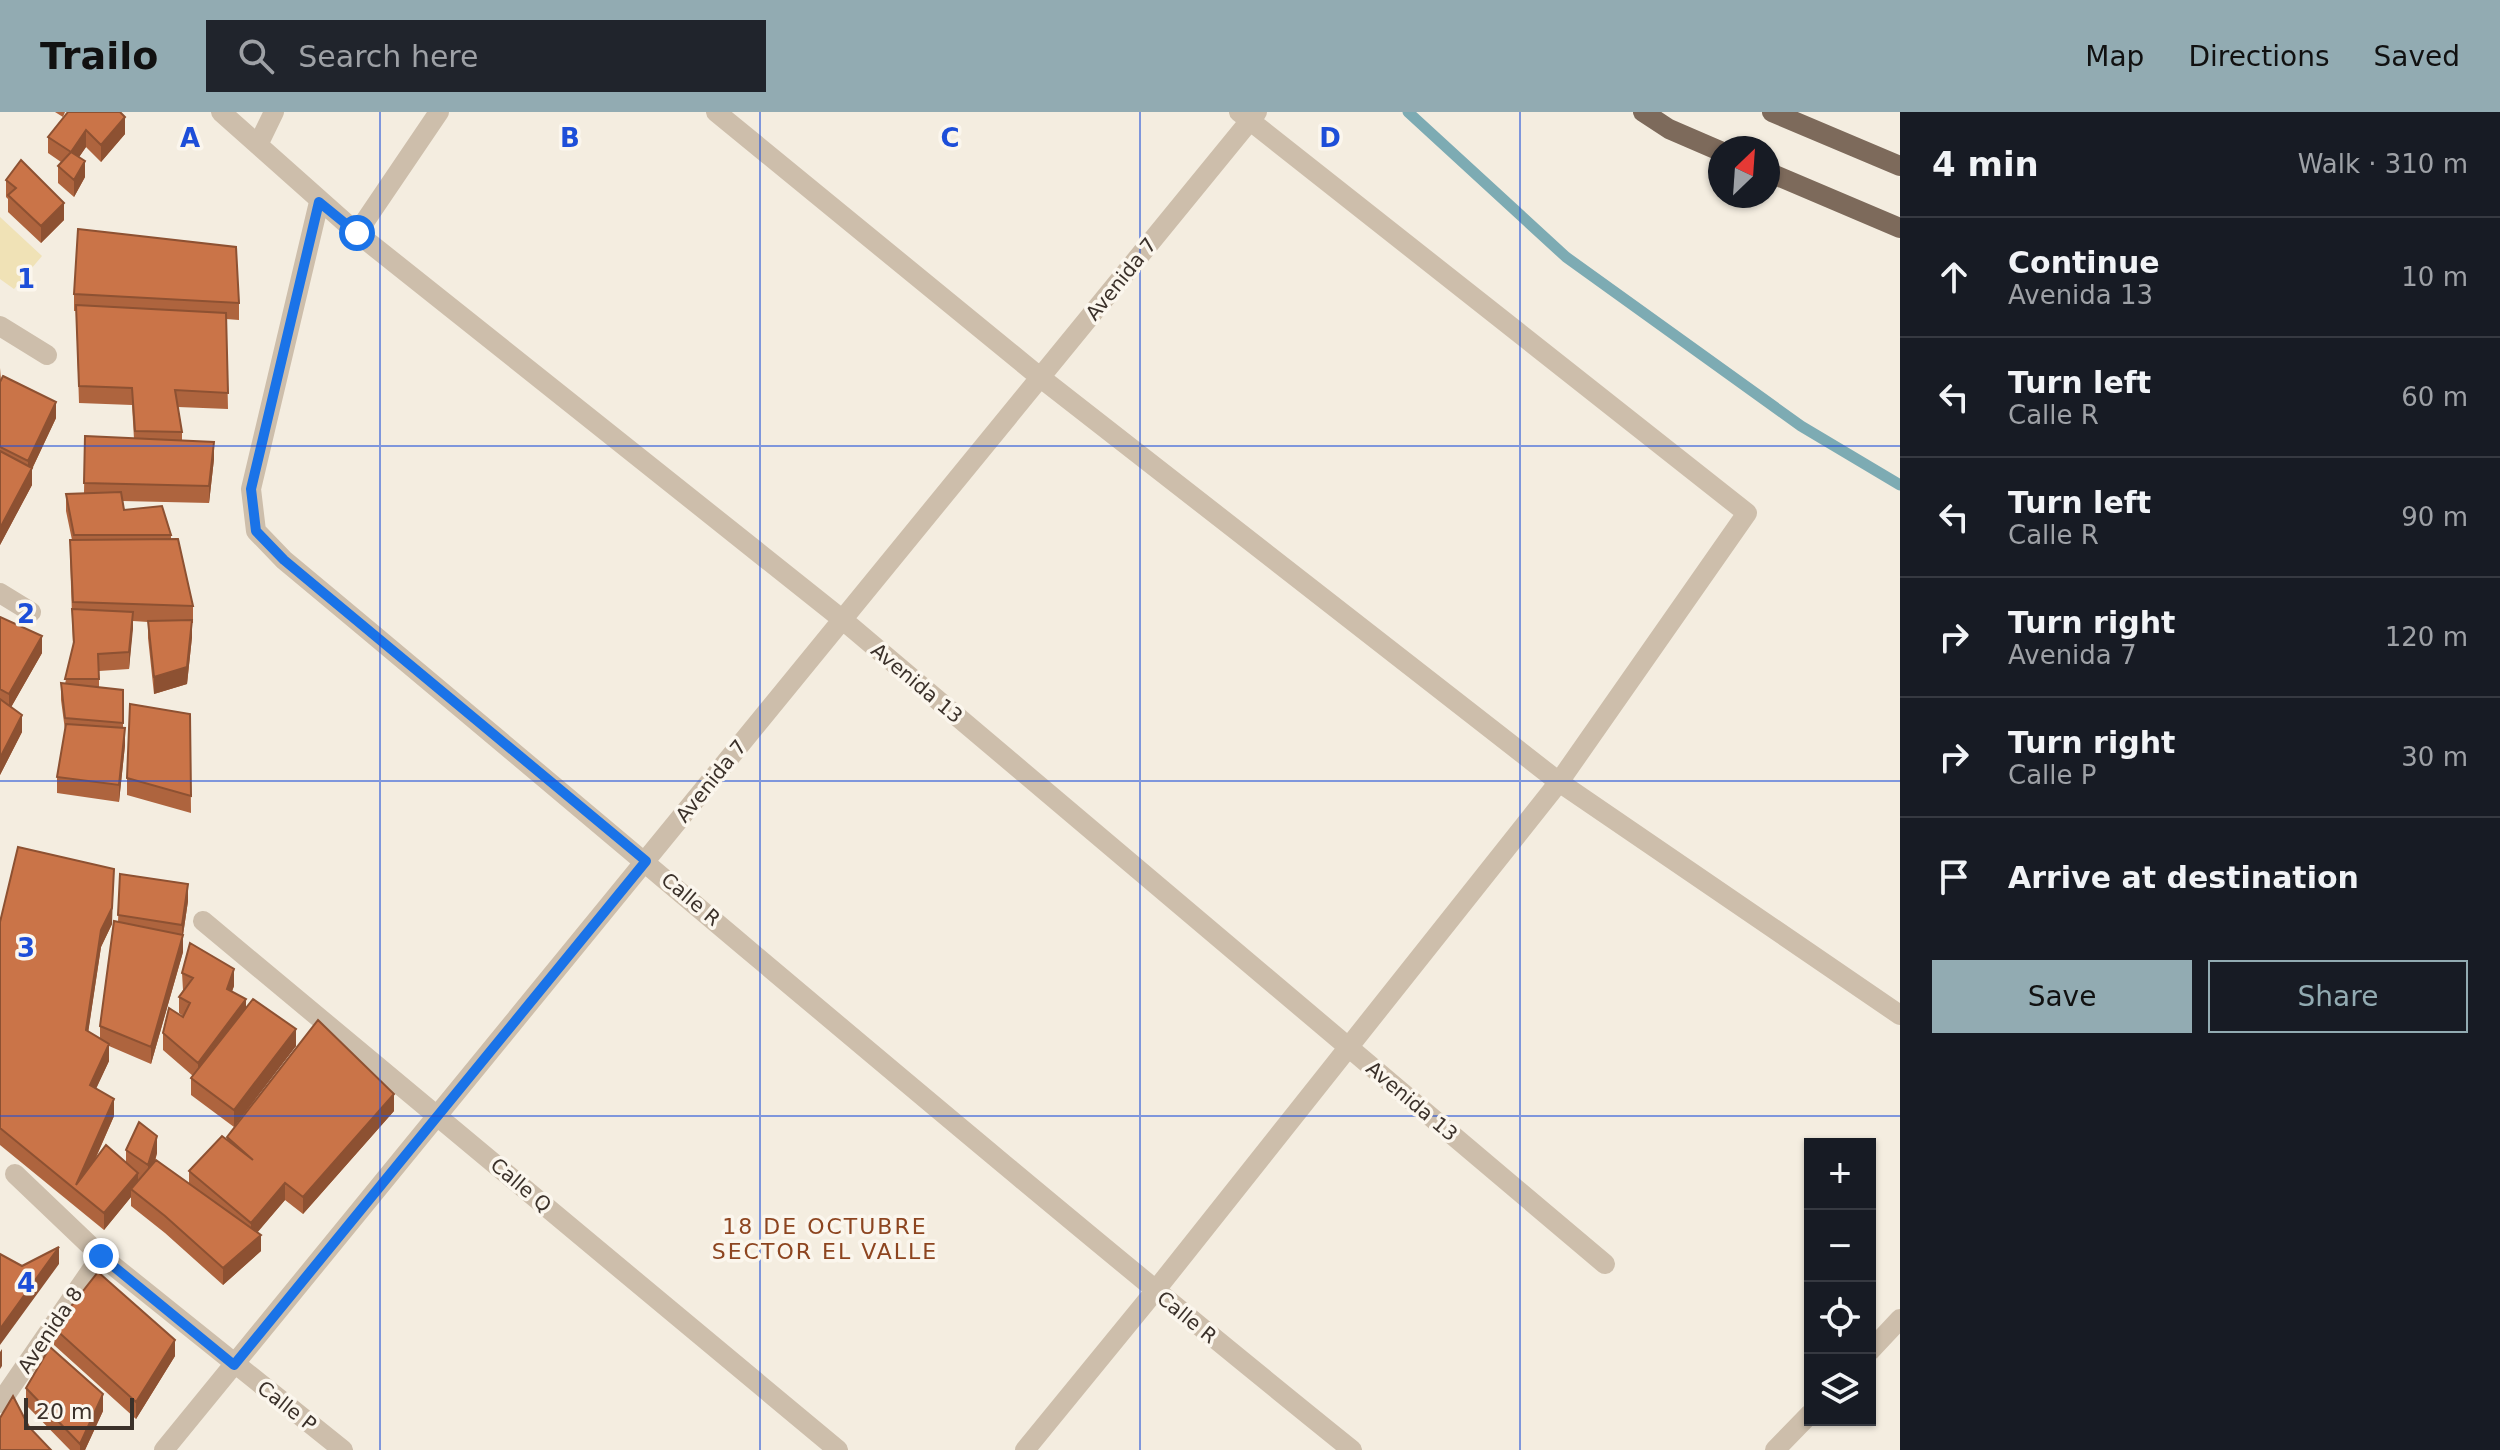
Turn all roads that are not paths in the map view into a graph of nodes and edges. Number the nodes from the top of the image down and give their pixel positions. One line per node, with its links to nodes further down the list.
1 (221, 112): 8 (street, Avenida 13)
2 (274, 112): 8 (street)
3 (439, 112): 14 (street)
4 (716, 112): 17 (street)
5 (1643, 112): 9 (main road)
6 (1772, 112): 10 (main road)
7 (1249, 115): 17 (street, Avenida 7); 21 (street)
8 (258, 145): 12 (street, Avenida 13)
9 (1708, 146)
10 (1900, 166)
11 (1780, 177): 13 (main road)
12 (319, 202): 14 (street, Avenida 13); 22 (street, Calle R)
13 (1900, 228)
14 (357, 233): 20 (street, Avenida 13)
15 (0, 326): 16 (street)
16 (47, 355)
17 (1041, 378): 20 (street, Avenida 7); 21 (street)
18 (0, 593): 19 (street)
19 (31, 612)
20 (843, 620): 22 (street, Avenida 7); 25 (street, Avenida 13)
21 (1559, 782): 24 (street); 25 (street)
22 (646, 861): 26 (street, Avenida 7); 30 (street, Calle R)
23 (203, 921): 26 (street, Calle Q)
24 (1900, 1015)
25 (1348, 1047): 29 (street, Avenida 13); 30 (street)
26 (438, 1116): 33 (street, Avenida 7); 38 (street, Calle Q)
27 (15, 1174): 28 (street, Calle P)
28 (101, 1256): 33 (street, Calle P); 34 (street, Avenida 8)
29 (1605, 1264)
30 (1155, 1291): 39 (street); 40 (street, Calle R)
31 (1900, 1319): 32 (street)
32 (1876, 1345)
33 (234, 1365): 36 (street, Avenida 7); 37 (street, Calle P)
34 (0, 1403)
35 (1804, 1420): 41 (street)
36 (164, 1450)
37 (343, 1450)
38 (838, 1450)
39 (1025, 1450)
40 (1352, 1450)
41 (1775, 1450)

